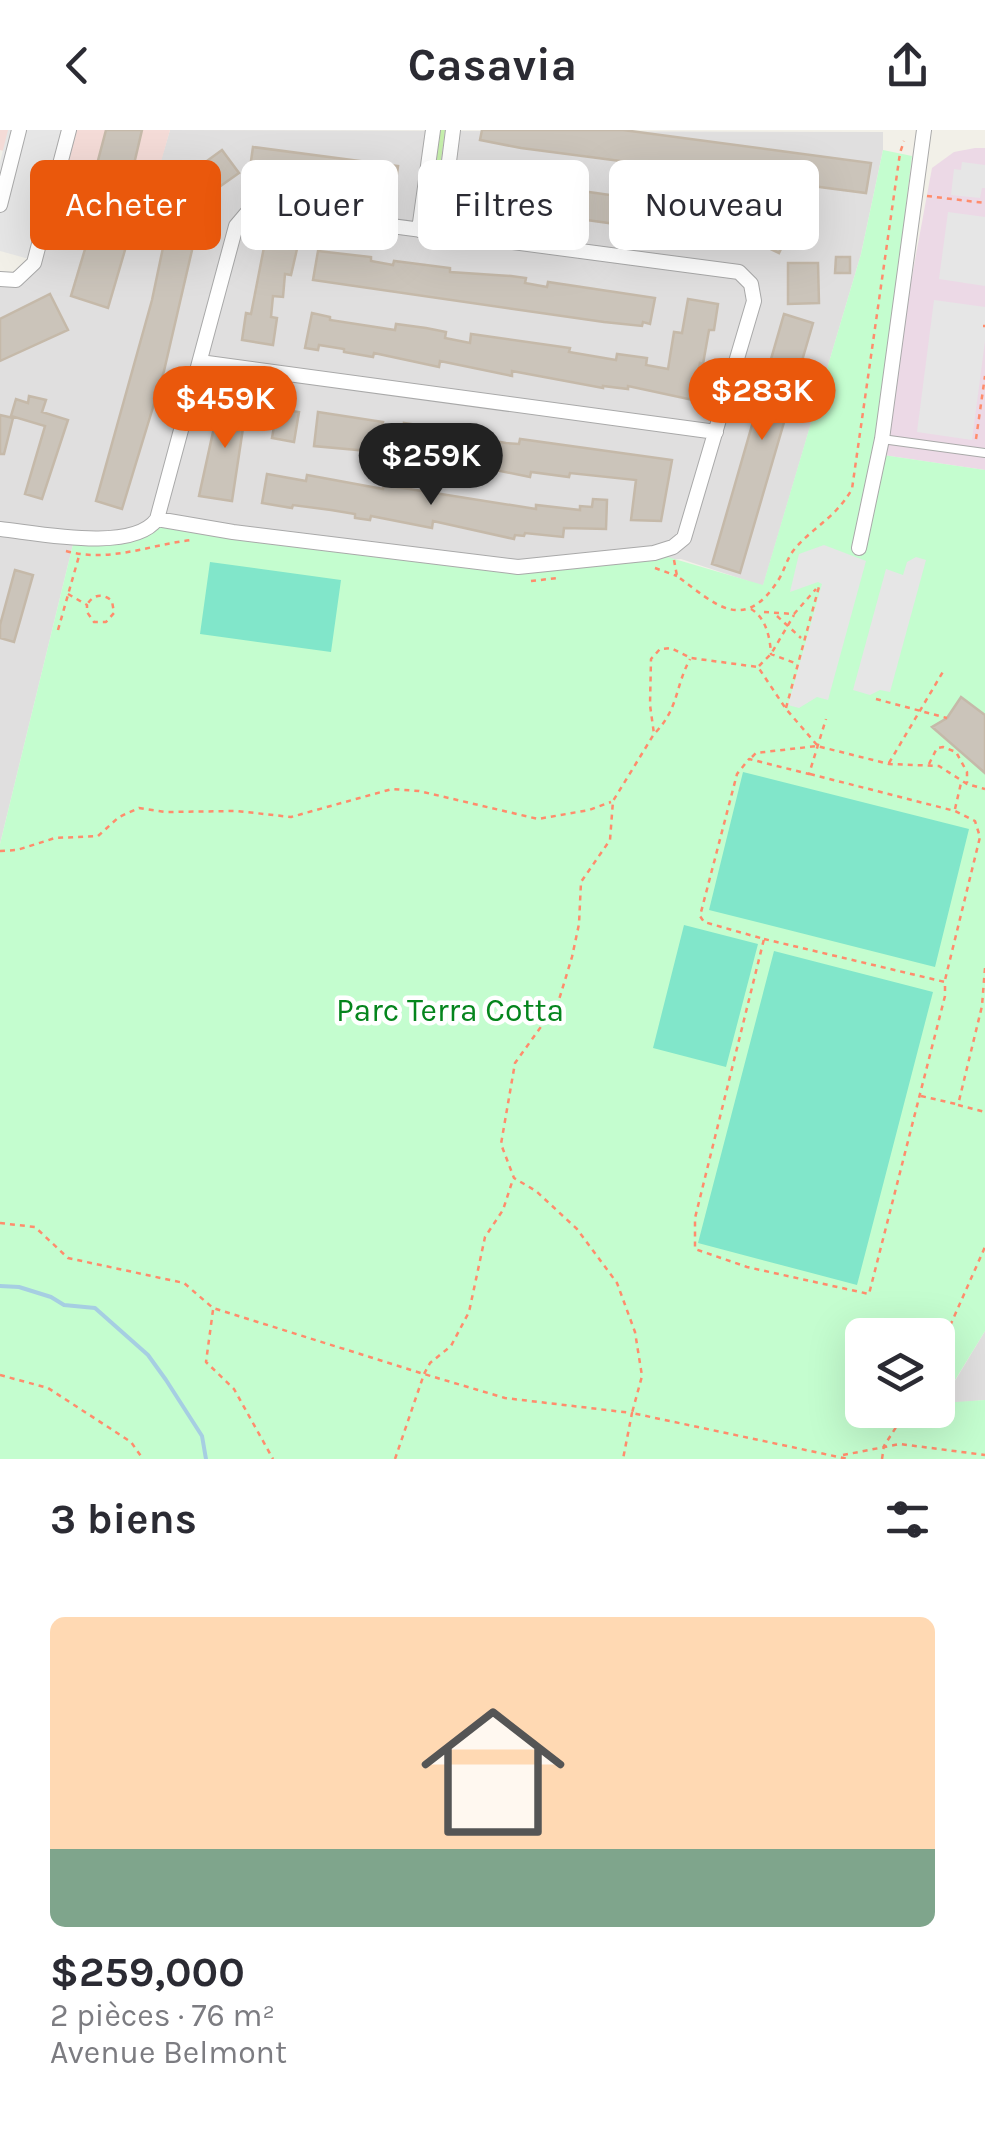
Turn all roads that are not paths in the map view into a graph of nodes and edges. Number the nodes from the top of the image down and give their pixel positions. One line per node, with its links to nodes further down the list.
1 (19, 130): 8 (street)
2 (68, 130): 11 (street)
3 (433, 130): 6 (street)
4 (453, 130): 7 (street)
5 (924, 130): 14 (street)
6 (429, 160)
7 (449, 160)
8 (0, 204)
9 (418, 230): 12 (street)
10 (575, 250): 13 (street)
11 (0, 279)
12 (200, 362): 13 (street); 16 (street)
13 (716, 432): 16 (street)
14 (882, 439): 15 (lane); 18 (street)
15 (985, 453)
16 (157, 519): 17 (street)
17 (0, 529)
18 (859, 548)

